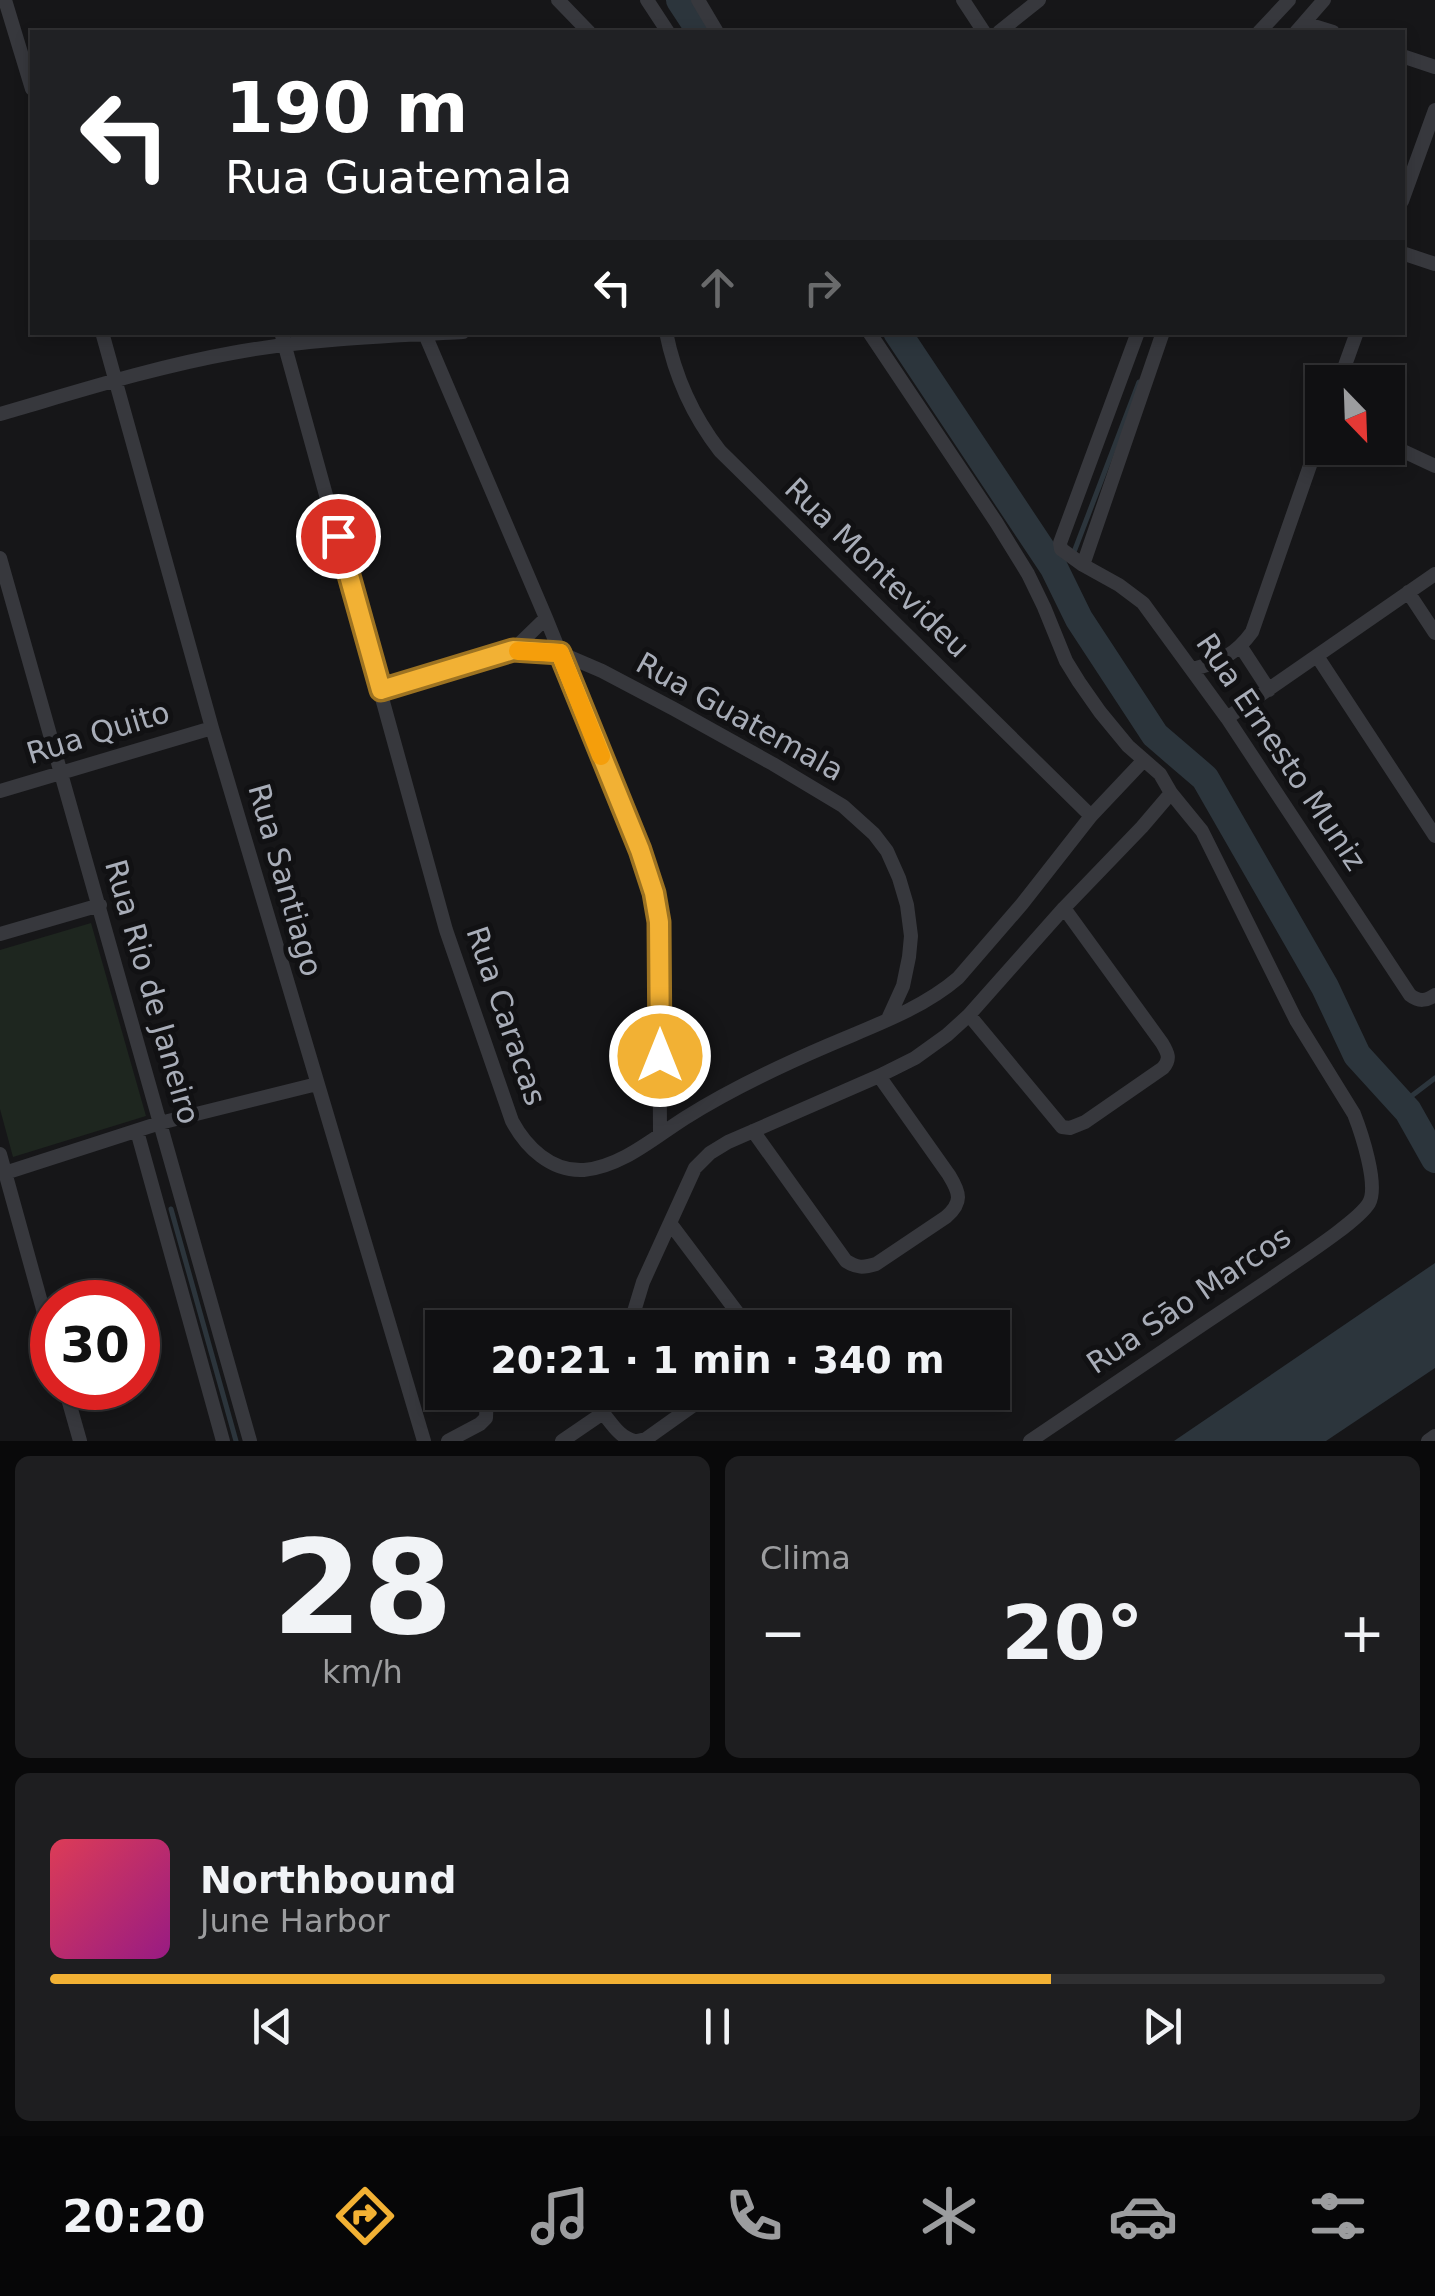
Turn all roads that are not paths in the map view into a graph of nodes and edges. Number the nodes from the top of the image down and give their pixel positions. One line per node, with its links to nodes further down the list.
1 (5, 0): 16 (street)
2 (558, 0): 10 (street)
3 (647, 0): 11 (street)
4 (963, 0): 13 (street)
5 (1039, 0): 14 (street)
6 (1289, 0): 15 (street)
7 (1324, 0): 9 (street)
8 (707, 3): 12 (street)
9 (1300, 28)
10 (587, 30)
11 (667, 30)
12 (717, 30)
13 (983, 30)
14 (1001, 30)
15 (1261, 30)
16 (17, 39): 17 (street); 20 (street)
17 (0, 44)
18 (1405, 57): 19 (street)
19 (1435, 67)
20 (30, 82)
21 (1435, 110): 22 (street)
22 (1405, 194)
23 (1405, 254): 24 (street)
24 (1435, 264)
25 (103, 335): 35 (street, Rua Santiago)
26 (377, 335): 33 (street)
27 (425, 335): 44 (street)
28 (667, 335): 59 (street, Rua Montevideu)
29 (871, 335): 55 (street)
30 (1137, 335): 41 (street, Rua Ernesto Muniz)
31 (1162, 335): 41 (street)
32 (1356, 335): 34 (street)
33 (282, 339): 35 (street); 51 (street, Rua Caracas)
34 (1346, 365)
35 (115, 381): 36 (street); 54 (street, Rua Santiago)
36 (0, 414)
37 (1405, 452): 39 (street)
38 (1310, 465): 46 (street)
39 (1435, 466)
40 (0, 558): 56 (street, Rua Rio de Janeiro)
41 (1079, 562): 50 (street, Rua Ernesto Muniz)
42 (1435, 574): 43 (street)
43 (1408, 592): 45 (street); 49 (street)
44 (546, 618): 47 (street); 48 (street)
45 (1435, 633)
46 (1241, 647): 50 (street); 52 (street)
47 (513, 650): 48 (street, Rua Guatemala); 51 (street, Rua Guatemala)
48 (560, 653): 66 (street, Rua Guatemala); 72 (street)
49 (1317, 656): 52 (street); 60 (street)
50 (1193, 669): 53 (street, Rua Ernesto Muniz)
51 (381, 690): 72 (street, Rua Caracas)
52 (1268, 690): 53 (street)
53 (1227, 718): 64 (street, Rua Ernesto Muniz)
54 (212, 728): 56 (street, Rua Quito); 68 (street, Rua Santiago)
55 (1143, 761): 58 (street); 59 (street, Rua Caracas)
56 (60, 773): 57 (street, Rua Quito); 61 (street, Rua Rio de Janeiro)
57 (0, 791)
58 (1170, 793): 62 (street); 92 (street, Rua Sāo Marcos)
59 (1090, 816): 66 (street, Rua Caracas)
60 (1435, 836)
61 (100, 905): 63 (street); 69 (street, Rua Rio de Janeiro)
62 (1064, 908): 65 (street); 65 (street)
63 (0, 934)
64 (1435, 995)
65 (968, 1015): 67 (street)
66 (888, 1020): 72 (street, Rua Caracas)
67 (878, 1076): 71 (street); 71 (street)
68 (316, 1084): 69 (street); 88 (street, Rua Santiago)
69 (160, 1124): 70 (street); 87 (street, Rua Rio de Janeiro)
70 (136, 1130): 74 (street); 86 (street, Rua Rio de Janeiro)
71 (752, 1131): 75 (street)
72 (660, 1134)
73 (0, 1154): 74 (street)
74 (5, 1174): 76 (street)
75 (670, 1224): 77 (street); 78 (street)
76 (35, 1280)
77 (635, 1310)
78 (735, 1310)
79 (72, 1410): 85 (street)
80 (486, 1410): 89 (street)
81 (605, 1410): 83 (street)
82 (686, 1410): 91 (street)
83 (603, 1413): 90 (street); 91 (street)
84 (1435, 1436): 93 (street)
85 (80, 1441)
86 (223, 1441)
87 (250, 1441)
88 (424, 1441)
89 (448, 1441)
90 (562, 1441)
91 (636, 1441)
92 (1030, 1441)
93 (1428, 1441)

